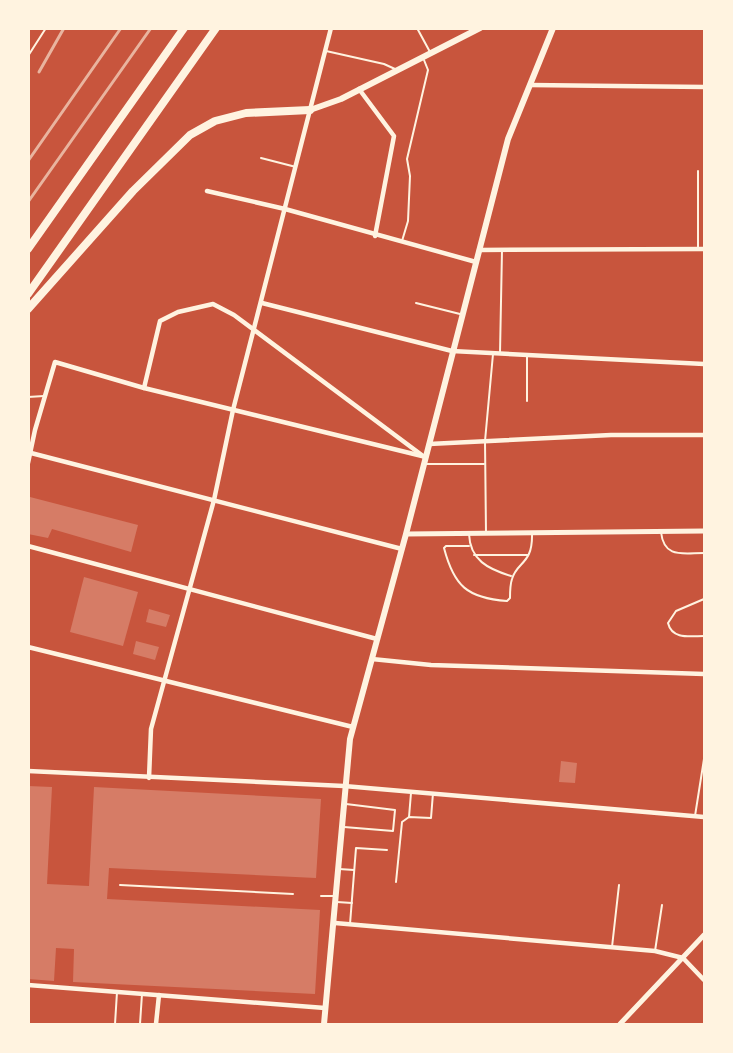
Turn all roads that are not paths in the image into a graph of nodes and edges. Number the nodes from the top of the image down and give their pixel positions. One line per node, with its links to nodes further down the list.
1 (46, 28): 10 (lane)
2 (184, 28): 24 (highway)
3 (216, 28): 30 (highway)
4 (332, 28): 8 (street)
5 (417, 28): 9 (lane)
6 (480, 28): 9 (main road)
7 (553, 28): 13 (main road)
8 (326, 51): 12 (lane); 16 (street)
9 (431, 53): 11 (main road)
10 (28, 56)
11 (423, 57): 12 (main road); 23 (lane)
12 (396, 70): 15 (main road)
13 (530, 86): 14 (street); 27 (main road)
14 (705, 87)
15 (359, 89): 16 (main road); 22 (street)
16 (310, 110): 18 (street); 33 (highway)
17 (261, 158): 18 (lane)
18 (296, 167): 21 (street)
19 (698, 171): 25 (lane)
20 (207, 191): 21 (street)
21 (285, 209): 22 (street); 31 (street)
22 (375, 236): 23 (street)
23 (401, 243): 29 (street)
24 (28, 249)
25 (698, 249): 26 (street); 28 (street)
26 (705, 249)
27 (479, 250): 28 (street); 29 (main road)
28 (502, 250): 38 (lane)
29 (476, 262): 34 (main road)
30 (28, 294)
31 (262, 303): 35 (street); 36 (street)
32 (416, 303): 34 (lane)
33 (28, 309)
34 (462, 314): 36 (main road)
35 (255, 331): 41 (street); 45 (street); 50 (street)
36 (452, 351): 37 (street); 48 (main road)
37 (493, 353): 38 (street); 47 (lane)
38 (500, 353): 39 (street)
39 (527, 355): 40 (street); 44 (lane)
40 (705, 364)
41 (144, 388): 42 (street); 45 (street)
42 (44, 396): 43 (lane); 49 (street)
43 (28, 397)
44 (526, 401)
45 (233, 410): 50 (street); 53 (street)
46 (705, 435): 47 (street)
47 (484, 441): 48 (street); 52 (lane)
48 (429, 444): 50 (main road)
49 (30, 452): 51 (street); 53 (street)
50 (425, 461): 52 (lane); 57 (main road)
51 (28, 463)
52 (485, 464): 59 (lane)
53 (214, 500): 62 (street); 67 (street)
54 (705, 531): 55 (street)
55 (661, 532): 56 (street); 63 (lane)
56 (532, 533): 59 (street); 65 (lane)
57 (406, 534): 58 (street); 62 (main road)
58 (469, 534): 59 (street); 61 (lane)
59 (486, 534)
60 (28, 546): 67 (street)
61 (469, 546): 64 (lane); 66 (lane)
62 (402, 549): 70 (main road)
63 (705, 553)
64 (474, 555): 65 (lane); 66 (lane)
65 (529, 555): 66 (lane)
66 (512, 577)
67 (188, 587): 70 (street); 74 (street)
68 (705, 599): 69 (lane)
69 (705, 636)
70 (377, 639): 72 (main road)
71 (28, 647): 74 (street)
72 (371, 659): 73 (street); 75 (main road)
73 (705, 674)
74 (165, 679): 75 (street); 78 (street)
75 (353, 727): 79 (main road)
76 (704, 761): 83 (lane)
77 (28, 771): 78 (street)
78 (149, 778): 79 (street)
79 (344, 786): 80 (street); 82 (main road)
80 (411, 791): 81 (street); 84 (lane)
81 (433, 793): 83 (street); 84 (lane)
82 (343, 804): 86 (main road); 86 (lane)
83 (695, 816): 85 (street)
84 (410, 817): 90 (lane)
85 (705, 817)
86 (341, 826): 88 (main road)
87 (387, 850): 89 (lane)
88 (339, 868): 89 (lane); 95 (main road)
89 (354, 870): 96 (lane)
90 (396, 882)
91 (120, 885): 93 (lane)
92 (619, 885): 101 (lane)
93 (293, 894)
94 (321, 896): 95 (lane)
95 (336, 899): 96 (lane); 98 (main road)
96 (352, 903): 99 (lane)
97 (662, 905): 102 (lane)
98 (335, 923): 99 (street); 109 (main road)
99 (350, 924): 101 (street)
100 (705, 935): 103 (street)
101 (612, 947): 102 (street)
102 (655, 951): 103 (street)
103 (682, 958): 104 (street); 114 (street)
104 (705, 980)
105 (28, 985): 106 (street)
106 (117, 992): 107 (street); 110 (lane)
107 (142, 994): 108 (street); 111 (lane)
108 (159, 995): 109 (street); 112 (street)
109 (325, 1008): 113 (main road)
110 (115, 1024)
111 (140, 1024)
112 (156, 1024)
113 (324, 1024)
114 (620, 1024)

